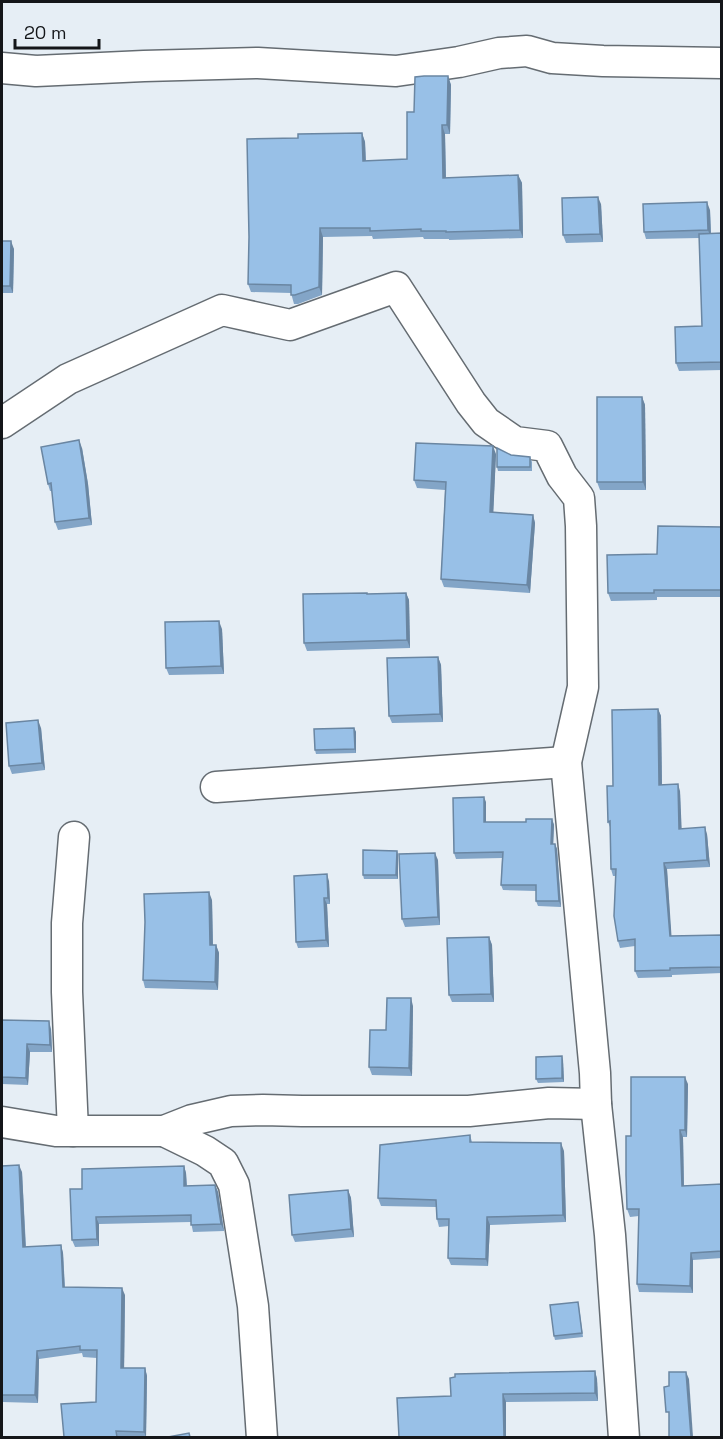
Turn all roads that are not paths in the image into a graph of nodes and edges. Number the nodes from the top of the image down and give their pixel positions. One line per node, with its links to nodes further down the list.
1 (722, 63): 2 (street)
2 (2, 68)
3 (2, 423): 4 (street)
4 (566, 762): 5 (street); 7 (street)
5 (216, 787)
6 (74, 837): 9 (street)
7 (596, 1104): 10 (street); 12 (street)
8 (2, 1122): 9 (street)
9 (73, 1131): 10 (street)
10 (164, 1131): 11 (street)
11 (262, 1437)
12 (624, 1437)

